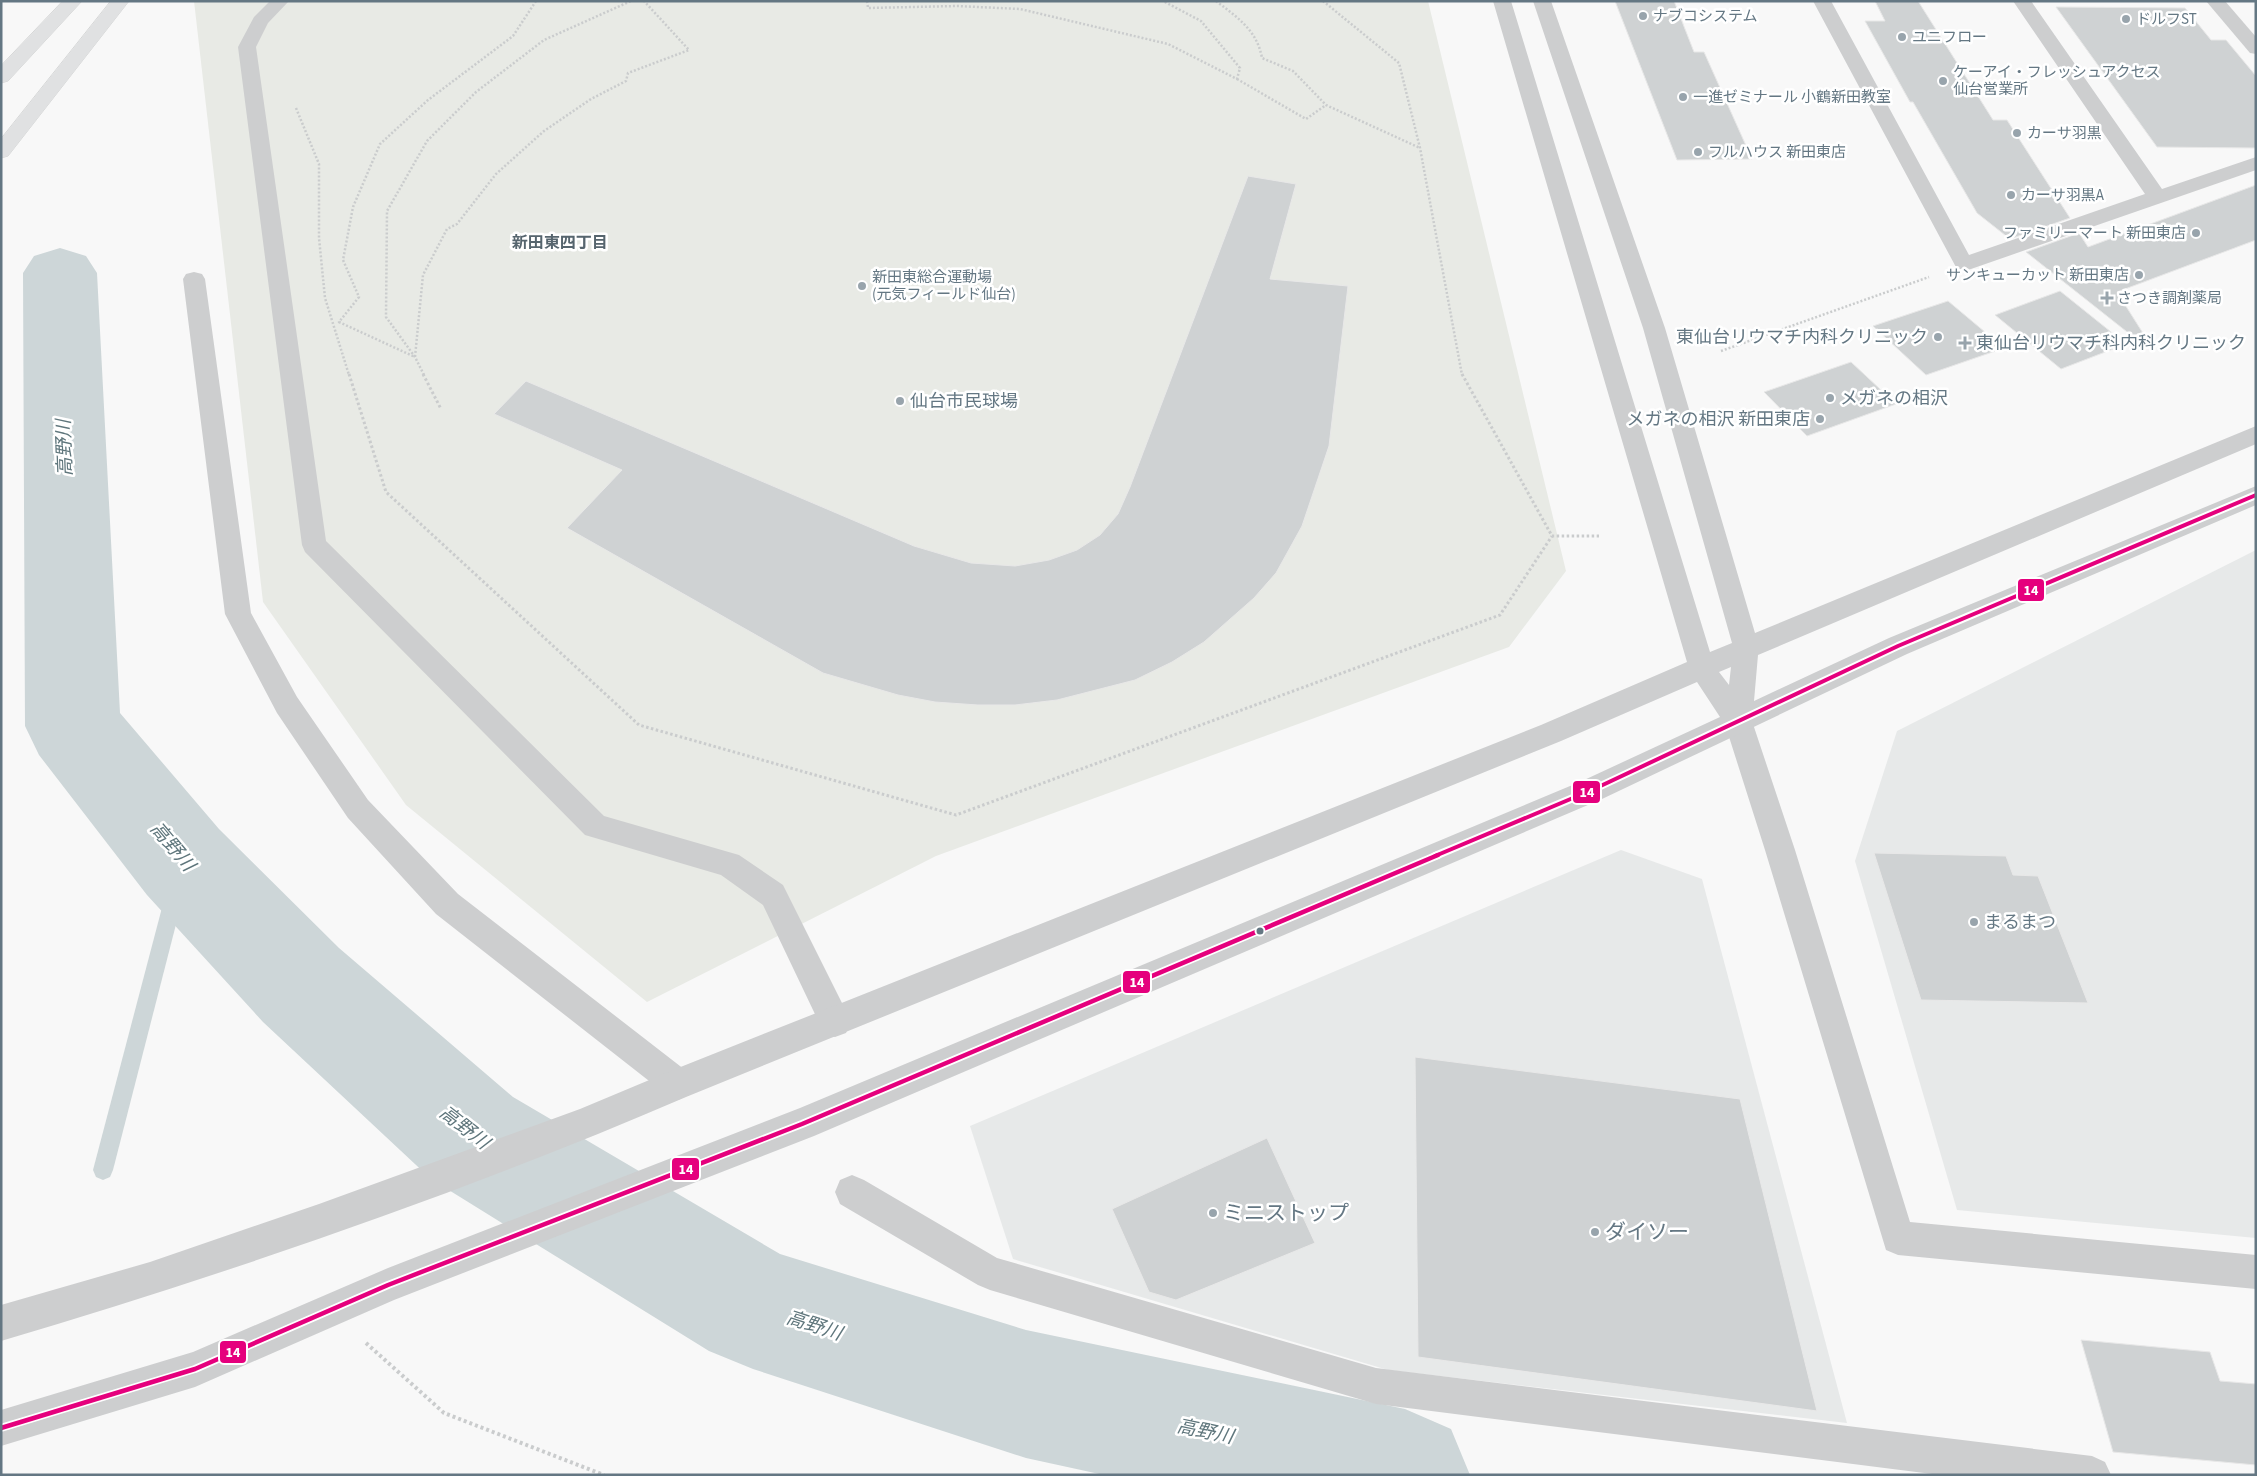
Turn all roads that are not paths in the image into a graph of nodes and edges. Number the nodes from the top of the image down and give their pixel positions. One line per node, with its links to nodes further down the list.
1 (72, 1): 10 (highway)
2 (120, 1): 11 (highway)
3 (280, 1): 20 (street)
4 (1502, 1): 18 (street)
5 (1542, 1): 17 (street)
6 (1822, 1): 13 (street)
7 (2022, 1): 13 (street)
8 (2215, 1): 9 (street)
9 (2256, 49)
10 (1, 78)
11 (1, 152)
12 (2256, 163): 13 (street)
13 (2157, 197)
14 (194, 279): 21 (street)
15 (2256, 434): 17 (street)
16 (2256, 495): 19 (street)
17 (1746, 648): 18 (street); 19 (street)
18 (1702, 668): 19 (street); 20 (street)
19 (1738, 721): 23 (street); 25 (street)
20 (835, 1022): 21 (street)
21 (678, 1084): 24 (street)
22 (852, 1192): 26 (street)
23 (2256, 1272)
24 (1, 1322)
25 (1, 1428)
26 (2092, 1475)

